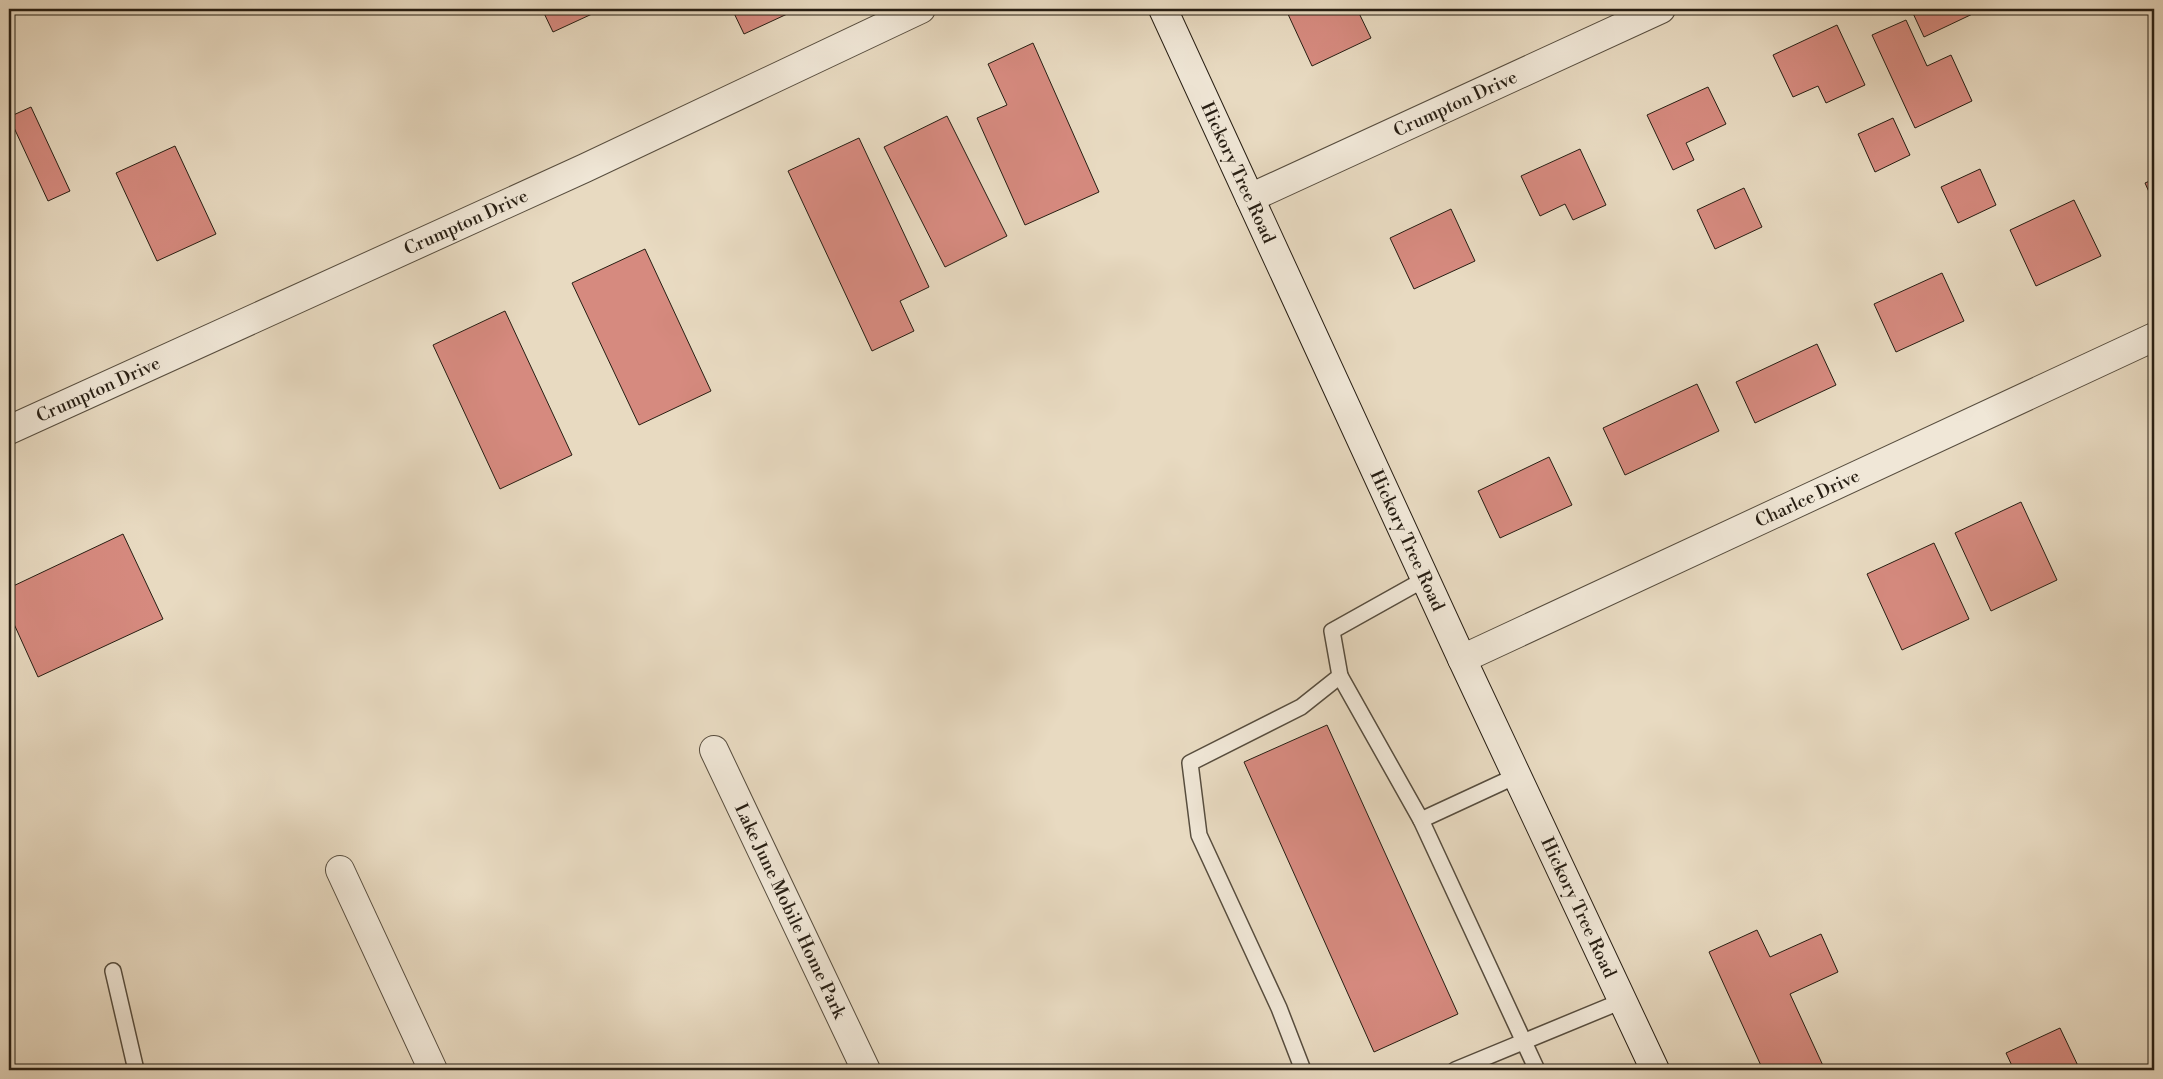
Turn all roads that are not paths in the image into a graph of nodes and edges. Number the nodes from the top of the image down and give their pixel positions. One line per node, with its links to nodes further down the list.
1 (921, 9): 6 (street, Crumpton Drive)
2 (1163, 9): 4 (street, Hickory Tree Road)
3 (1661, 9): 4 (street, Crumpton Drive)
4 (1250, 198): 7 (street, Hickory Tree Road)
5 (2154, 337): 8 (street, Charlce Drive)
6 (9, 430)
7 (1425, 579): 8 (street, Hickory Tree Road); 9 (lane)
8 (1462, 660): 11 (street, Hickory Tree Road)
9 (1340, 676): 12 (lane); 20 (lane)
10 (714, 750): 19 (street, Lake June Mobile Home Park)
11 (1516, 776): 12 (lane); 15 (street, Hickory Tree Road)
12 (1421, 820): 16 (lane)
13 (340, 870): 18 (street)
14 (113, 971): 17 (lane)
15 (1622, 1001): 16 (lane); 23 (street, Hickory Tree Road)
16 (1524, 1042): 21 (lane); 22 (lane)
17 (136, 1070)
18 (433, 1070)
19 (866, 1070)
20 (1303, 1070)
21 (1454, 1070)
22 (1537, 1070)
23 (1656, 1070)

